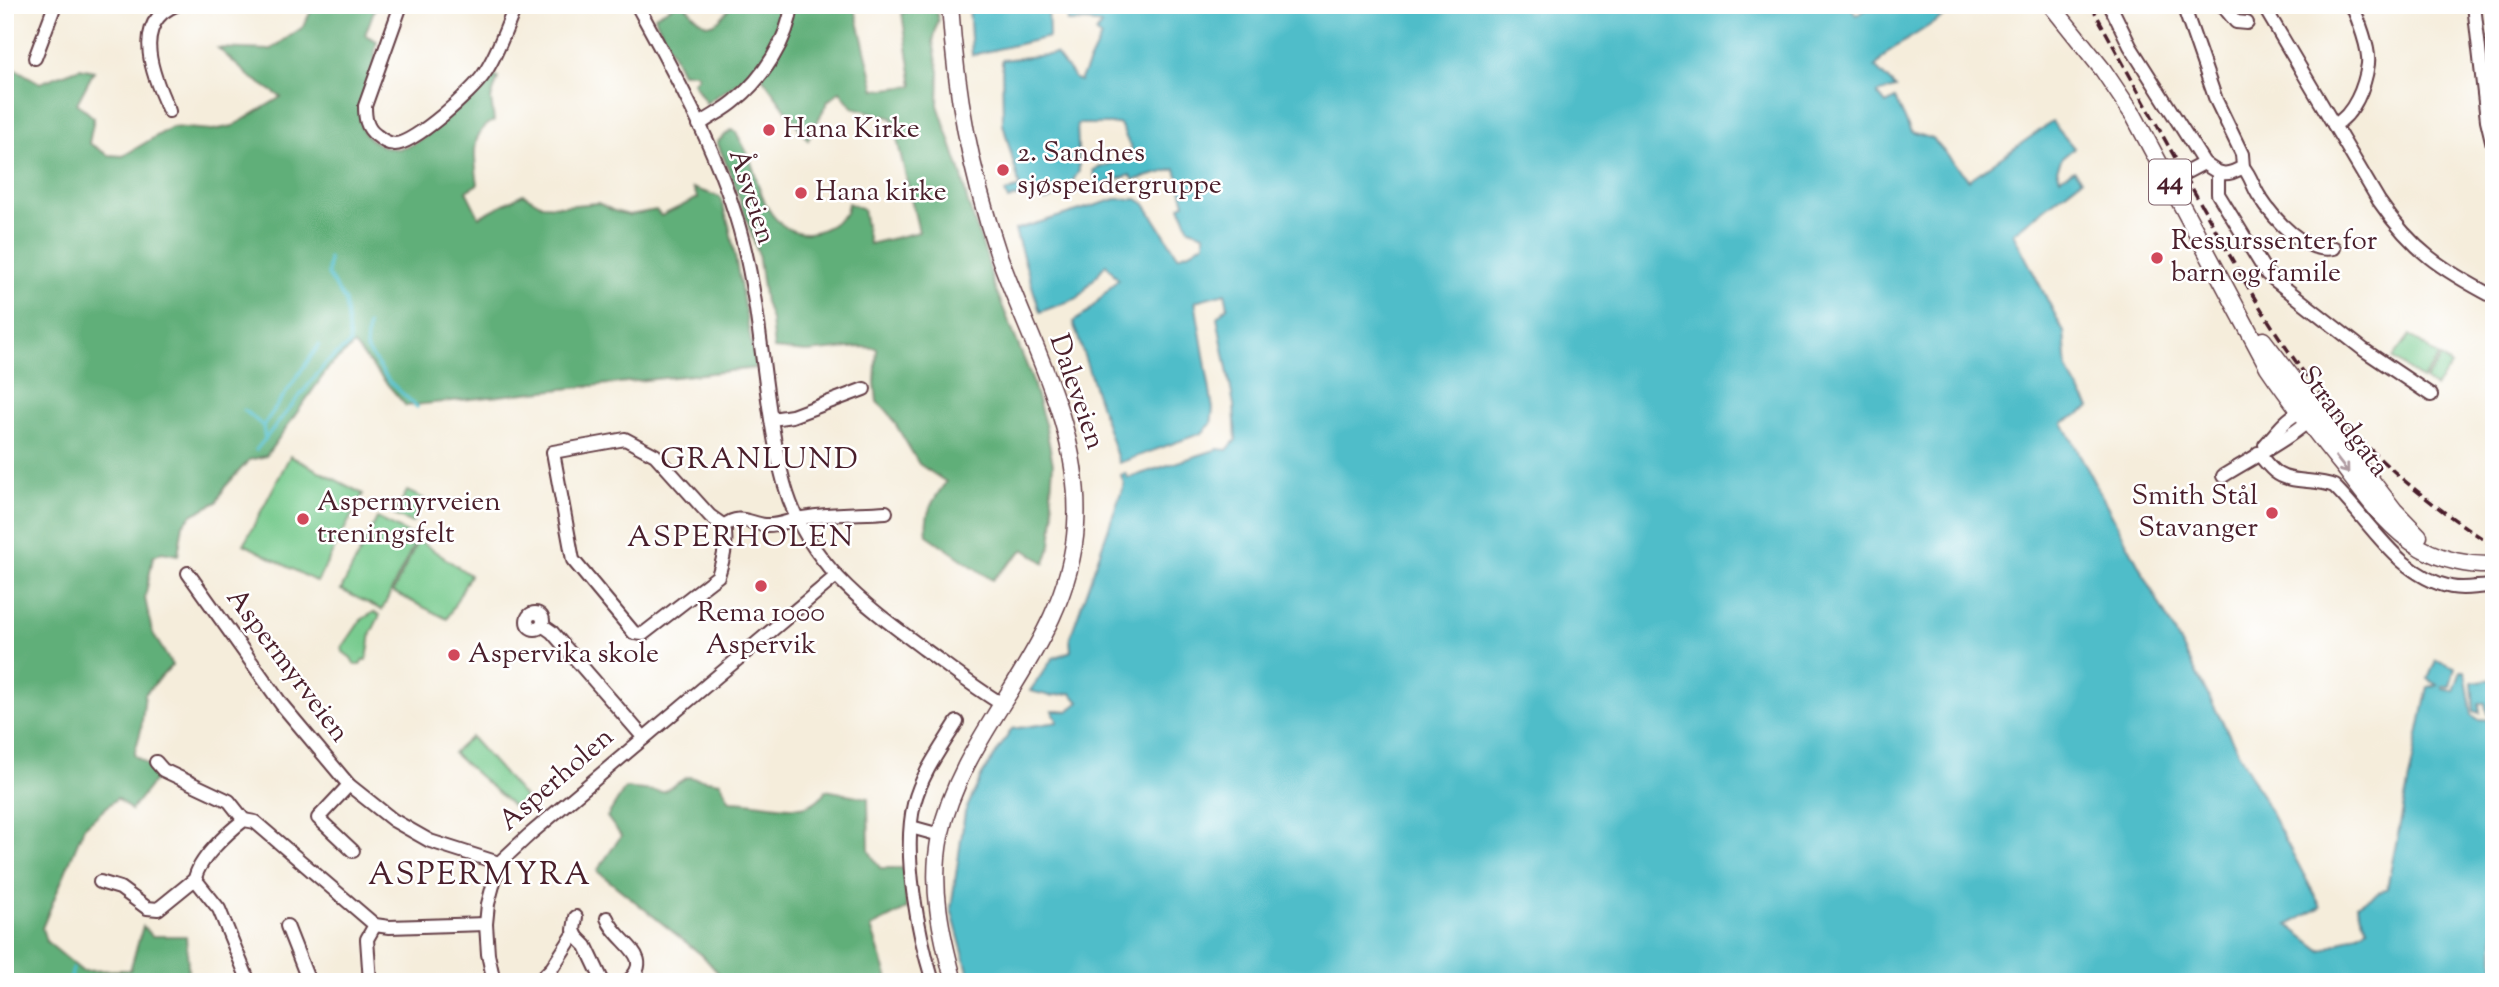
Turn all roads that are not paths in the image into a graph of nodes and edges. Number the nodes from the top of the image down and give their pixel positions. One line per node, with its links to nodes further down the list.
1 (55, 5): 16 (street)
2 (176, 5): 17 (street)
3 (401, 5): 4 (street)
4 (516, 5)
5 (637, 5): 18 (street, Åsveien)
6 (792, 5): 18 (street)
7 (950, 5): 41 (main road, Daleveien)
8 (2051, 5): 24 (main road, Strandgata / 44)
9 (2110, 5): 21 (street)
10 (2183, 5): 22 (street)
11 (2222, 5): 15 (street)
12 (2263, 5): 19 (street)
13 (2352, 5): 19 (street)
14 (2474, 5): 20 (street)
15 (2247, 23)
16 (35, 58)
17 (169, 111)
18 (699, 125): 30 (street, Åsveien)
19 (2334, 125): 26 (street)
20 (2494, 149)
21 (2204, 163): 23 (street); 24 (street)
22 (2243, 167): 23 (street); 25 (street)
23 (2218, 174): 28 (street)
24 (2170, 181): 29 (main road, Strandgata / 44)
25 (2333, 248)
26 (2494, 297)
27 (864, 389): 30 (street)
28 (2431, 395)
29 (2308, 415): 31 (street); 36 (main road, Strandgata / 44)
30 (772, 419): 34 (street, Åsveien)
31 (2258, 453): 32 (street); 39 (street)
32 (2223, 476)
33 (886, 512): 34 (street)
34 (797, 519): 35 (street); 38 (street, Åsveien)
35 (724, 526): 35 (street)
36 (2494, 565)
37 (188, 573): 45 (street, Aspermyrveien)
38 (835, 577): 41 (street, Åsveien); 43 (street, Asperholen)
39 (2494, 586)
40 (542, 625): 43 (street, Asperholen)
41 (1002, 704): 48 (main road, Daleveien)
42 (957, 722): 47 (street)
43 (643, 738): 50 (street, Asperholen)
44 (156, 762): 46 (street)
45 (349, 785): 49 (street, Aspermyrveien); 50 (street, Aspermyrveien)
46 (244, 820): 51 (street); 56 (street)
47 (911, 827): 48 (street); 66 (street)
48 (940, 835): 67 (main road, Daleveien)
49 (353, 851)
50 (499, 863): 55 (street, Asperholen)
51 (195, 879): 52 (street); 59 (street)
52 (100, 883)
53 (576, 917): 58 (street)
54 (607, 918): 65 (street)
55 (486, 924): 56 (street); 62 (street, Asperholen)
56 (375, 925): 61 (street)
57 (287, 926): 60 (street)
58 (577, 937): 63 (street); 64 (street)
59 (249, 982)
60 (309, 982)
61 (370, 982)
62 (494, 982)
63 (538, 982)
64 (603, 982)
65 (626, 982)
66 (933, 982)
67 (954, 982)

